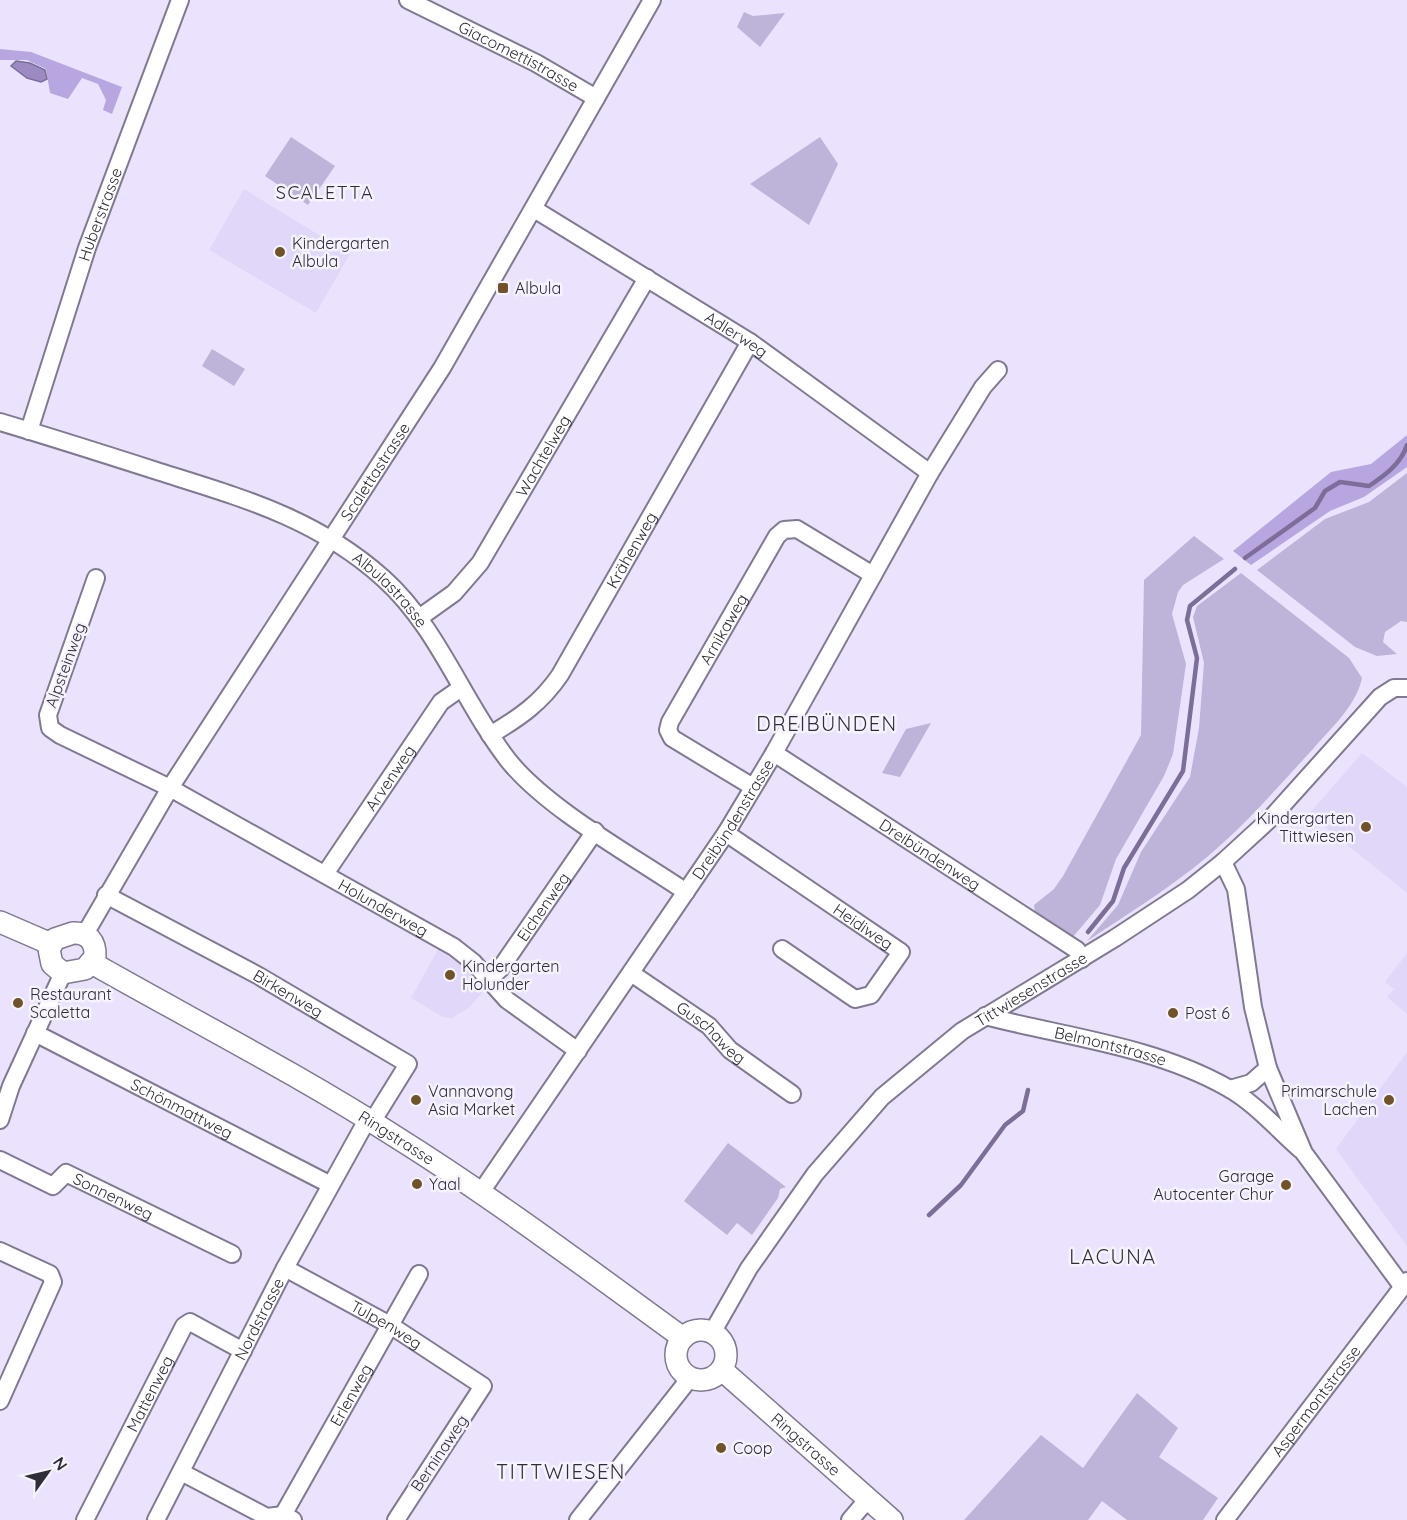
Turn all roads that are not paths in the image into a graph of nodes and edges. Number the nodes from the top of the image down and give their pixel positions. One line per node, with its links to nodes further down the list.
1 (180, 0): 10 (street, Huberstrasse)
2 (408, 0): 4 (street, Giacomettistrasse)
3 (652, 0): 4 (street, Scalettastrasse)
4 (596, 98): 5 (street, Scalettastrasse)
5 (534, 208): 6 (street, Adlerweg); 12 (street, Scalettastrasse)
6 (647, 278): 7 (street, Adlerweg); 15 (street, Wachtelweg)
7 (750, 342): 11 (street, Adlerweg); 18 (street, Krähenweg)
8 (998, 370): 11 (street, Dreibündenstrasse)
9 (0, 422): 10 (street, Albulastrasse)
10 (29, 431): 12 (street, Albulastrasse)
11 (930, 473): 13 (street, Dreibündenstrasse)
12 (330, 540): 15 (street, Albulastrasse); 21 (street, Scalettastrasse)
13 (873, 575): 19 (street, Dreibündenstrasse); 20 (street, Arnikaweg)
14 (96, 578): 21 (street, Alpsteinweg)
15 (419, 618): 16 (street, Albulastrasse)
16 (461, 688): 18 (street, Albulastrasse); 25 (street, Arvenweg)
17 (1400, 688): 24 (street, Tittwiesenstrasse)
18 (490, 735): 22 (street, Albulastrasse)
19 (774, 753): 20 (street, Dreibündenstrasse); 32 (street, Dreibündenweg)
20 (753, 787): 23 (street, Dreibündenstrasse)
21 (170, 788): 25 (street, Holunderweg); 27 (street, Scalettastrasse)
22 (595, 831): 26 (street, Albulastrasse); 36 (street, Eichenweg)
23 (726, 833): 26 (street, Dreibündenstrasse); 31 (street, Heidiweg)
24 (1223, 862): 32 (street, Tittwiesenstrasse); 40 (street, Belmontstrasse)
25 (325, 874): 36 (street, Holunderweg)
26 (686, 892): 35 (street, Dreibündenstrasse)
27 (106, 895): 29 (street, Scalettastrasse); 45 (street, Birkenweg)
28 (0, 922): 30 (main road)
29 (85, 934): 30 (main road); 33 (main road)
30 (51, 944): 34 (main road)
31 (782, 949)
32 (1082, 959): 37 (street, Tittwiesenstrasse)
33 (92, 963): 34 (main road); 45 (main road, Ringstrasse)
34 (63, 972): 38 (street)
35 (631, 973): 39 (street, Dreibündenstrasse); 43 (street, Guschaweg)
36 (488, 980): 39 (street, Holunderweg)
37 (985, 1016): 42 (street, Belmontstrasse); 56 (street, Tittwiesenstrasse)
38 (36, 1033): 41 (street); 48 (street, Schönmattweg)
39 (578, 1051): 49 (street, Dreibündenstrasse)
40 (1268, 1068): 42 (street); 46 (street, Belmontstrasse)
41 (6, 1083): 44 (street)
42 (1230, 1089): 46 (street, Belmontstrasse)
43 (792, 1094)
44 (0, 1120)
45 (369, 1121): 48 (street, Nordstrasse); 49 (main road, Ringstrasse)
46 (1304, 1153): 54 (street, Belmontstrasse)
47 (0, 1160): 51 (street, Sonnenweg)
48 (329, 1184): 52 (street, Nordstrasse)
49 (481, 1192): 57 (main road, Ringstrasse)
50 (0, 1251): 62 (street)
51 (232, 1254)
52 (285, 1268): 55 (street, Tulpenweg); 58 (street, Nordstrasse)
53 (419, 1274): 55 (street, Erlenweg)
54 (1405, 1284): 72 (street, Aspermontstrasse)
55 (390, 1325): 61 (street, Tulpenweg); 65 (street, Erlenweg)
56 (712, 1333): 57 (main road); 59 (main road)
57 (683, 1338): 60 (main road)
58 (243, 1351): 63 (street, Nordstrasse); 66 (street, Mattenweg)
59 (722, 1370): 60 (main road); 64 (main road, Ringstrasse)
60 (690, 1378): 69 (street)
61 (483, 1386): 68 (street, Berninaweg)
62 (0, 1401)
63 (181, 1472): 65 (street); 67 (street, Nordstrasse)
64 (868, 1499): 70 (street); 71 (main road, Ringstrasse)
65 (288, 1517)
66 (85, 1520)
67 (156, 1520)
68 (396, 1520)
69 (578, 1520)
70 (850, 1520)
71 (892, 1520)
72 (1225, 1520)

